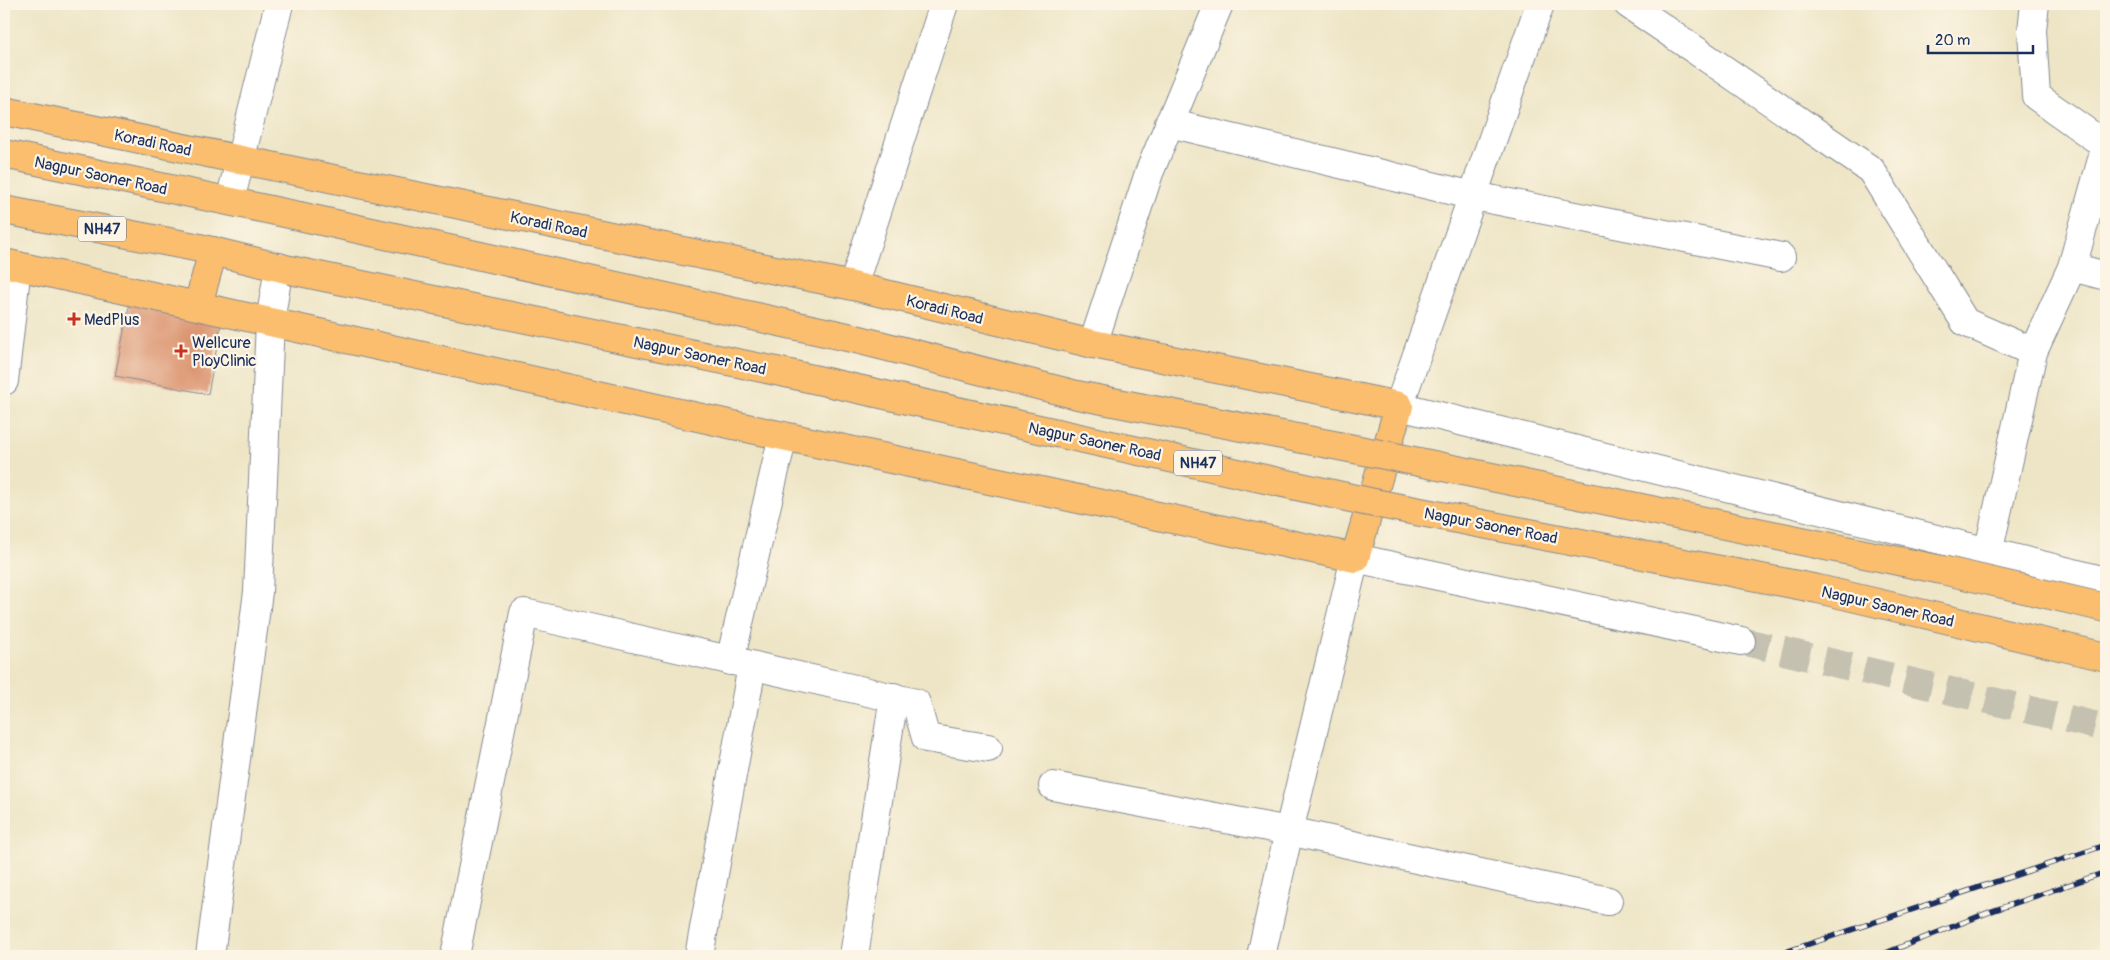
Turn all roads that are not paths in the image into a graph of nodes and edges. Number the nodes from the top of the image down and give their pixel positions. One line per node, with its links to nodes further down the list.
1 (279, 4): 11 (street)
2 (944, 4): 21 (street)
3 (1219, 4): 8 (street)
4 (1540, 4): 12 (street)
5 (1628, 4): 25 (street)
6 (2035, 4): 9 (street)
7 (4, 111): 11 (main road, Koradi Road)
8 (1169, 123): 12 (street); 24 (street)
9 (2105, 145): 18 (street)
10 (4, 154): 13 (main road, Nagpur Saoner Road)
11 (240, 160): 13 (street); 21 (main road, Koradi Road)
12 (1474, 196): 16 (street); 27 (street)
13 (230, 201): 32 (main road, bridge)
14 (4, 210): 15 (main road, NH47)
15 (206, 250): 19 (main road, NH47); 22 (main road)
16 (1781, 257)
17 (10, 265): 22 (main road); 26 (street)
18 (2072, 267): 20 (street); 25 (street)
19 (285, 269): 23 (street); 34 (main road, Nagpur Saoner Road / NH47, bridge)
20 (2106, 276)
21 (853, 286): 24 (main road, Koradi Road)
22 (198, 305): 23 (main road)
23 (270, 322): 28 (main road); 41 (street)
24 (1093, 344): 27 (main road, Koradi Road)
25 (2033, 352): 29 (street)
26 (4, 381)
27 (1399, 406): 29 (street); 30 (main road)
28 (783, 436): 30 (main road); 35 (street)
29 (1988, 553): 31 (street)
30 (1355, 558): 33 (street); 39 (street)
31 (2106, 581)
32 (2106, 608)
33 (1741, 641)
34 (2106, 657)
35 (741, 663): 36 (street); 42 (street); 43 (street)
36 (894, 697): 37 (street); 44 (street)
37 (988, 748)
38 (1053, 786): 39 (street)
39 (1289, 831): 40 (street); 45 (street)
40 (1608, 901)
41 (210, 956)
42 (455, 956)
43 (699, 956)
44 (854, 956)
45 (1261, 956)

